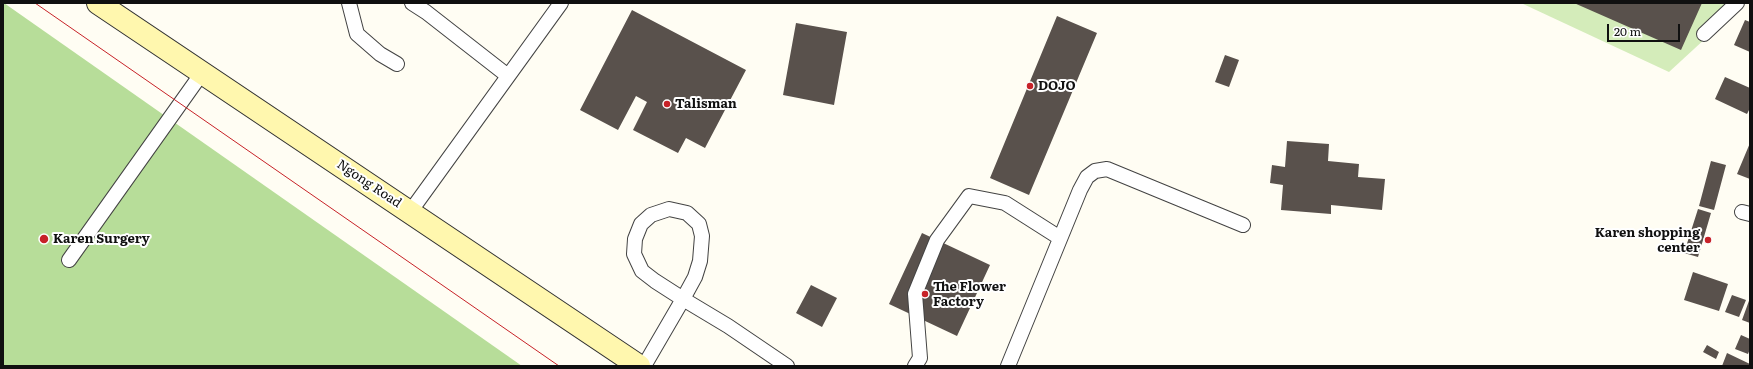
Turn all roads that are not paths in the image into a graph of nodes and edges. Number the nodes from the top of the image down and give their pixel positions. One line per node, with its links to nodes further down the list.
1 (98, 3): 8 (main road, Ngong Road)
2 (349, 3): 7 (lane)
3 (412, 3): 9 (lane)
4 (561, 3): 9 (lane)
5 (1737, 3): 6 (lane)
6 (1704, 34)
7 (397, 64)
8 (202, 72): 10 (main road, Ngong Road); 13 (lane)
9 (508, 76): 10 (lane)
10 (410, 212): 15 (main road, Ngong Road)
11 (1243, 225): 12 (lane)
12 (1060, 238): 18 (lane); 19 (lane)
13 (69, 260)
14 (683, 299): 14 (lane); 16 (lane); 17 (lane)
15 (638, 366)
16 (644, 366)
17 (787, 366)
18 (915, 366)
19 (1008, 366)

